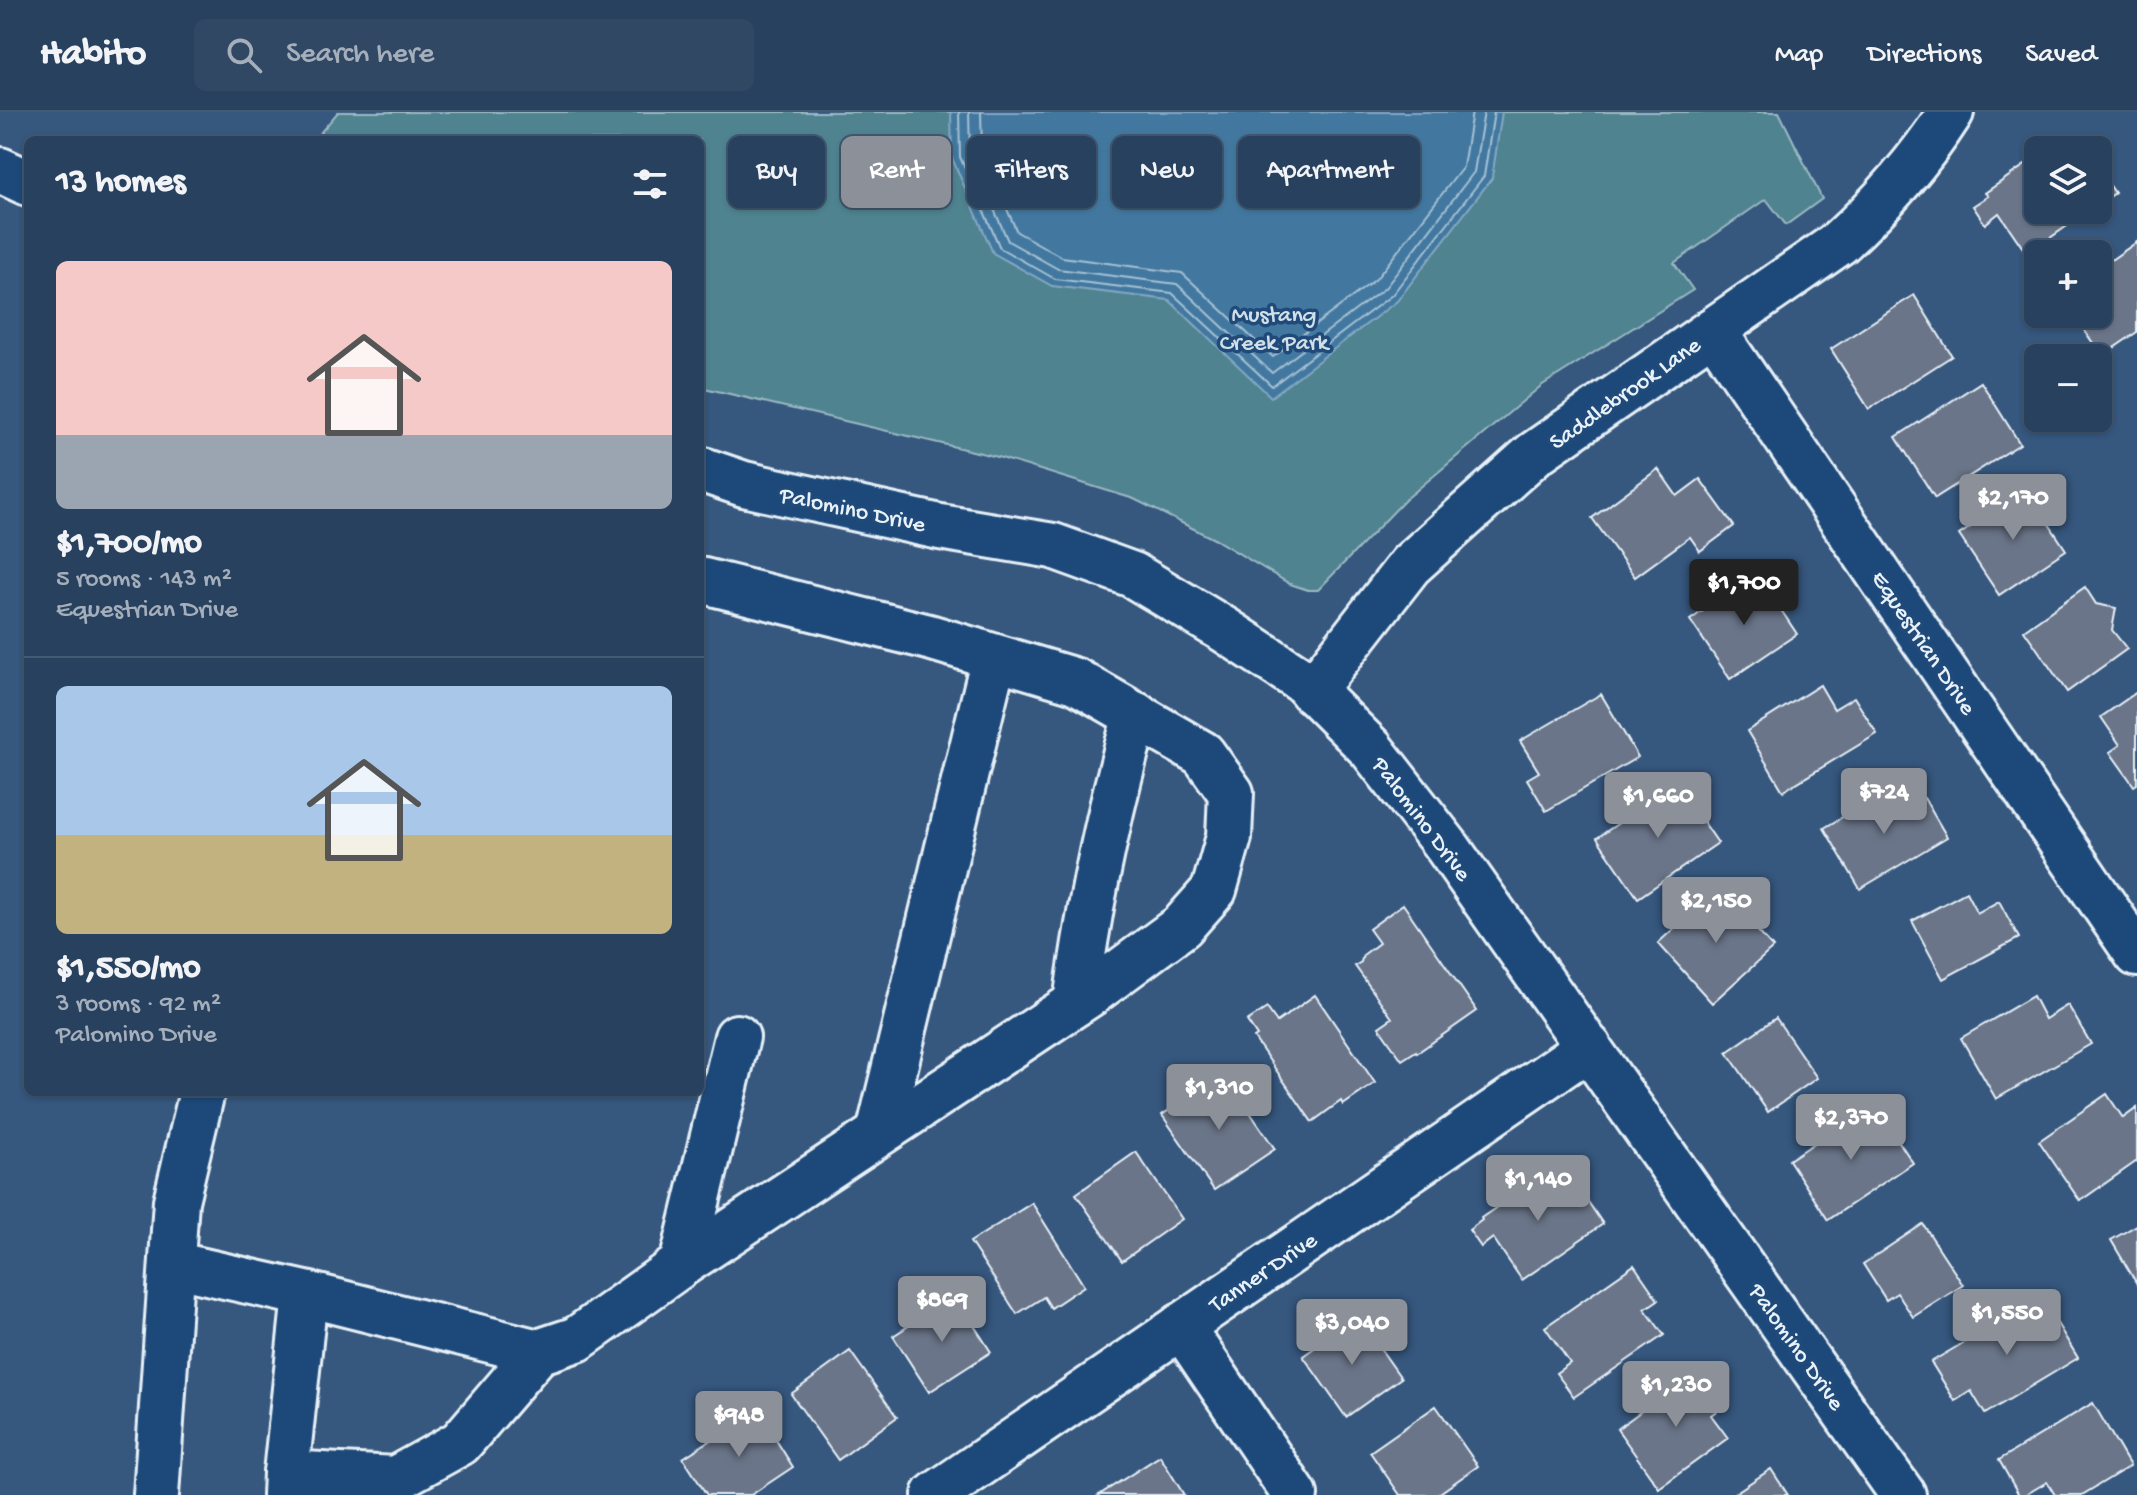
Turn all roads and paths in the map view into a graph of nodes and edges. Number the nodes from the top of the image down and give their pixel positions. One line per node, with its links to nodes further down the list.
1 (1951, 112): 4 (street, Saddlebrook Lane)
2 (0, 170): 3 (street)
3 (24, 181)
4 (1713, 330): 8 (street, Saddlebrook Lane); 10 (street, Equestrian Drive)
5 (704, 470): 8 (street, Palomino Drive)
6 (704, 581): 7 (street)
7 (994, 657): 9 (street); 15 (street)
8 (1312, 691): 13 (street, Palomino Drive)
9 (1136, 715): 11 (street); 11 (street)
10 (2137, 954)
11 (1076, 1003): 15 (street)
12 (737, 1037): 17 (street)
13 (1589, 1047): 19 (street, Tanner Drive); 25 (street, Palomino Drive)
14 (201, 1096): 16 (street)
15 (879, 1133): 17 (street)
16 (172, 1264): 18 (street); 22 (street)
17 (682, 1264): 20 (street)
18 (305, 1295): 20 (street); 21 (street)
19 (1181, 1326): 23 (street, Tanner Drive); 24 (street)
20 (538, 1352): 21 (street)
21 (286, 1484)
22 (156, 1495)
23 (935, 1495)
24 (1295, 1495)
25 (1903, 1495)

